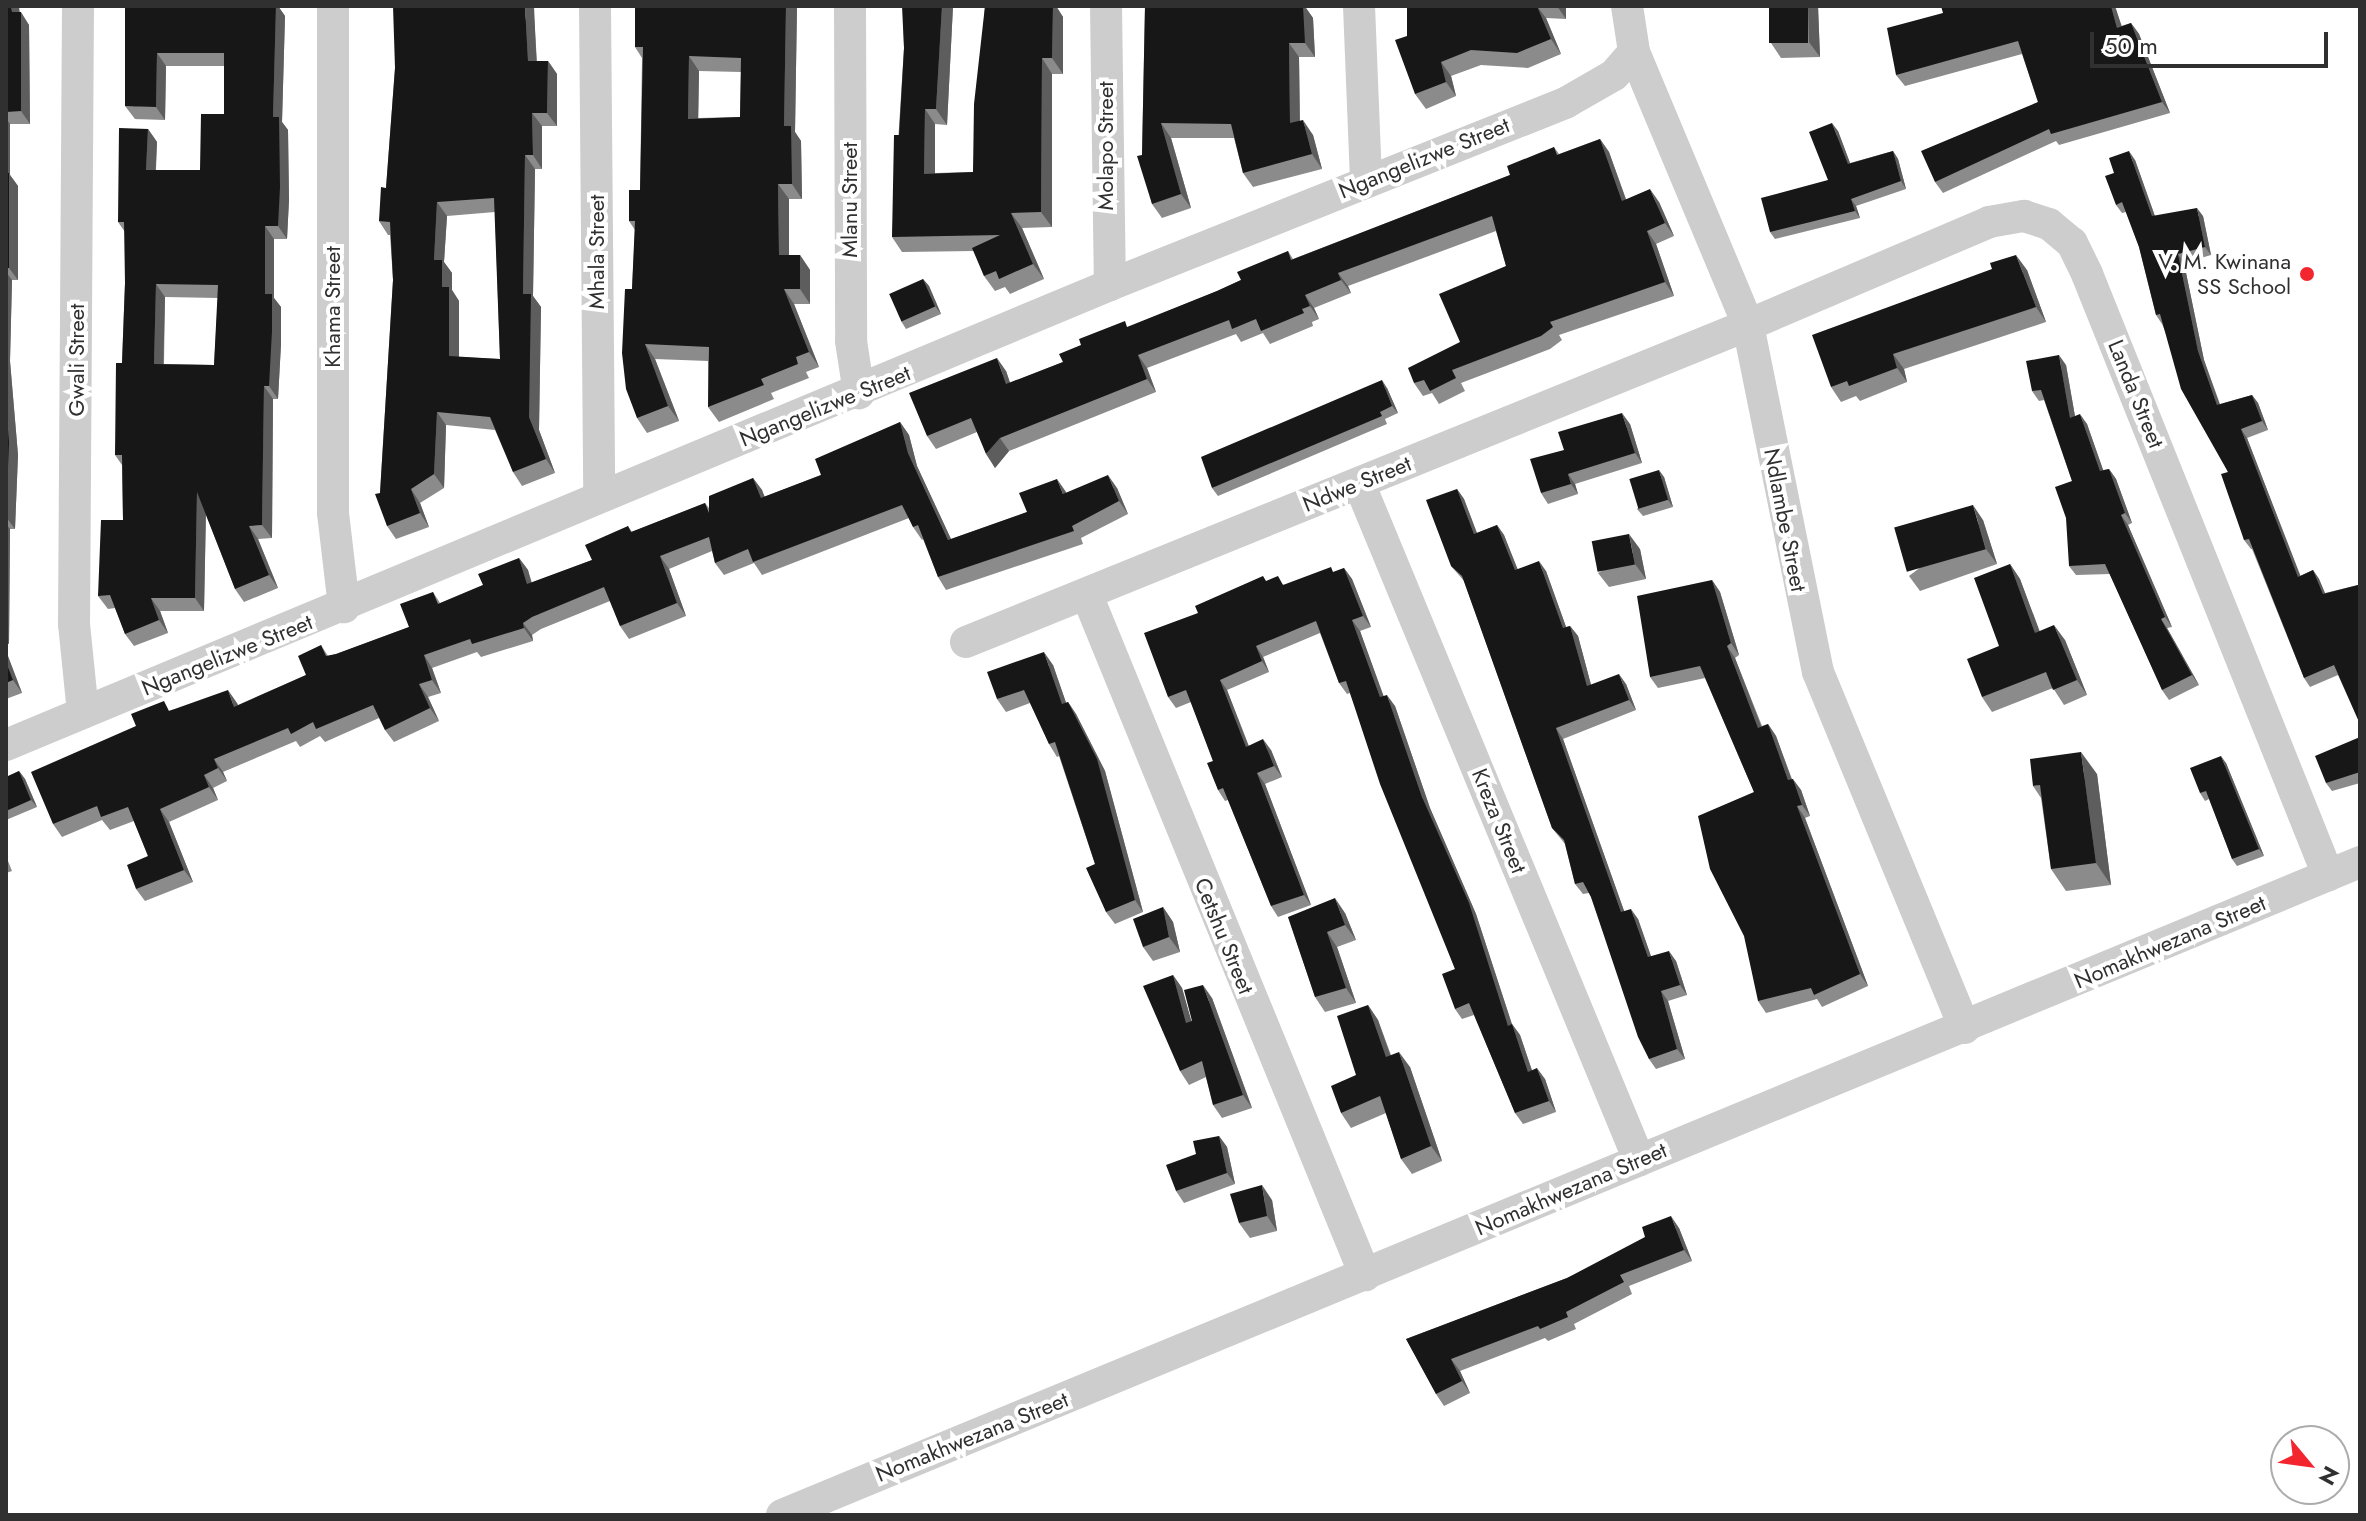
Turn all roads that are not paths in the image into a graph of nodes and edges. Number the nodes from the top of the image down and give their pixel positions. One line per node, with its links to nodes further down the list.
1 (78, 6): 18 (street, Gwali Street)
2 (333, 6): 16 (street, Khama Street)
3 (595, 6): 14 (street, Mhala Street)
4 (850, 6): 12 (street, Mlanu Street)
5 (1106, 6): 10 (street, Molapo Street)
6 (1359, 6): 9 (street)
7 (1627, 6): 8 (street, Ndlambe Street)
8 (1634, 52): 9 (street, Ngangelizwe Street); 11 (street, Ndlambe Street)
9 (1366, 181): 10 (street, Ngangelizwe Street)
10 (1110, 285): 12 (street, Ngangelizwe Street)
11 (1748, 325): 13 (street, Ndwe Street); 21 (street, Landa Street); 22 (street, Ndlambe Street)
12 (859, 393): 14 (street, Ngangelizwe Street)
13 (1359, 483): 15 (street, Ndwe Street); 23 (street, Kreza Street)
14 (599, 497): 16 (street, Ngangelizwe Street)
15 (1087, 595): 17 (street, Ndwe Street); 24 (street, Cetshu Street)
16 (344, 607): 18 (street, Ngangelizwe Street)
17 (966, 642)
18 (83, 713): 19 (street, Ngangelizwe Street)
19 (6, 745)
20 (2360, 862): 21 (street, Nomakhwezana Street)
21 (2328, 875): 22 (street, Nomakhwezana Street)
22 (1965, 1028): 23 (street, Nomakhwezana Street)
23 (1639, 1160): 24 (street, Nomakhwezana Street)
24 (1365, 1275): 25 (street, Nomakhwezana Street)
25 (782, 1515)

